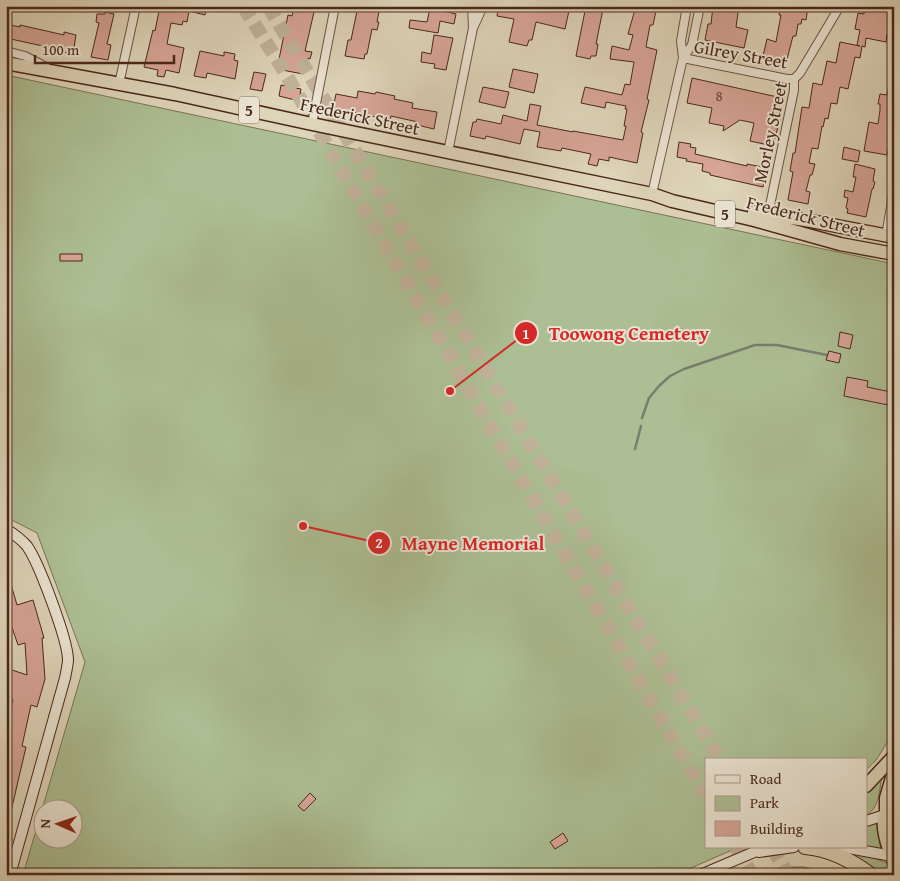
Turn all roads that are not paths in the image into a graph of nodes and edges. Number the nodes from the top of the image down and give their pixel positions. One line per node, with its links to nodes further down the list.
1 (136, 6): 14 (street)
2 (336, 6): 15 (street)
3 (472, 6): 8 (street)
4 (483, 6): 8 (street)
5 (687, 6): 10 (street)
6 (700, 6): 10 (street)
7 (840, 6): 13 (street, Morley Street)
8 (473, 28): 16 (street)
9 (6, 51): 12 (street, Frederick Street)
10 (683, 58): 13 (street, Gilrey Street); 18 (street)
11 (6, 63): 12 (highway, Frederick Street / 5)
12 (60, 73): 14 (highway, Frederick Street / 5)
13 (794, 79): 20 (street, Morley Street)
14 (120, 84): 15 (highway, Frederick Street / 5)
15 (312, 124): 16 (highway, Frederick Street / 5)
16 (448, 152): 18 (highway, Frederick Street / 5)
17 (894, 189): 19 (street)
18 (652, 194): 20 (highway, Frederick Street / 5); 22 (highway, Frederick Street / 5)
19 (892, 208): 21 (street)
20 (768, 215): 21 (highway, Frederick Street)
21 (891, 239)
22 (894, 254)
23 (6, 529): 35 (main road)
24 (894, 756): 26 (highway)
25 (894, 772): 27 (highway)
26 (868, 784)
27 (888, 811): 28 (main road); 34 (highway)
28 (868, 820)
29 (764, 848): 33 (main road)
30 (786, 848): 33 (main road)
31 (812, 848): 37 (highway)
32 (848, 848): 34 (main road)
33 (755, 852): 36 (main road)
34 (893, 858)
35 (10, 875)
36 (700, 875)
37 (871, 875)

